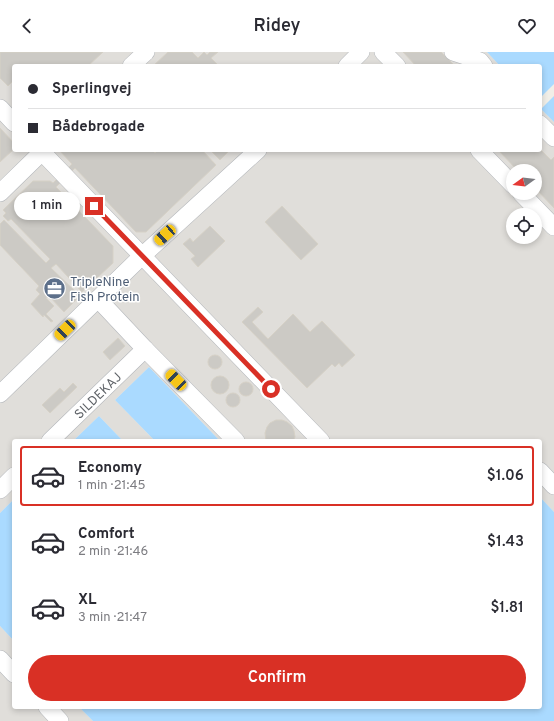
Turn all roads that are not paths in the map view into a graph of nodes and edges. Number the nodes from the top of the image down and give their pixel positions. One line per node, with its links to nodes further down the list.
1 (146, 52): 5 (street)
2 (361, 52): 6 (street)
3 (383, 52): 7 (street)
4 (453, 52): 8 (street)
5 (133, 64)
6 (349, 64)
7 (395, 64)
8 (482, 64)
9 (0, 108): 10 (street)
10 (12, 121)
11 (542, 126): 12 (street)
12 (554, 138)
13 (41, 152): 18 (street)
14 (43, 152): 21 (street)
15 (256, 152): 21 (street)
16 (481, 152): 17 (street)
17 (506, 178)
18 (0, 193)
19 (528, 200): 20 (street)
20 (554, 227)
21 (142, 256): 22 (street); 27 (street)
22 (98, 299): 23 (street); 24 (street)
23 (145, 349): 25 (street, SILDEKAJ); 26 (street)
24 (0, 394)
25 (52, 439)
26 (234, 439)
27 (319, 439)
28 (542, 473): 30 (street)
29 (12, 478): 31 (street)
30 (554, 486)
31 (0, 490)
32 (0, 659): 33 (street)
33 (12, 672)
34 (48, 709): 35 (street)
35 (60, 721)

